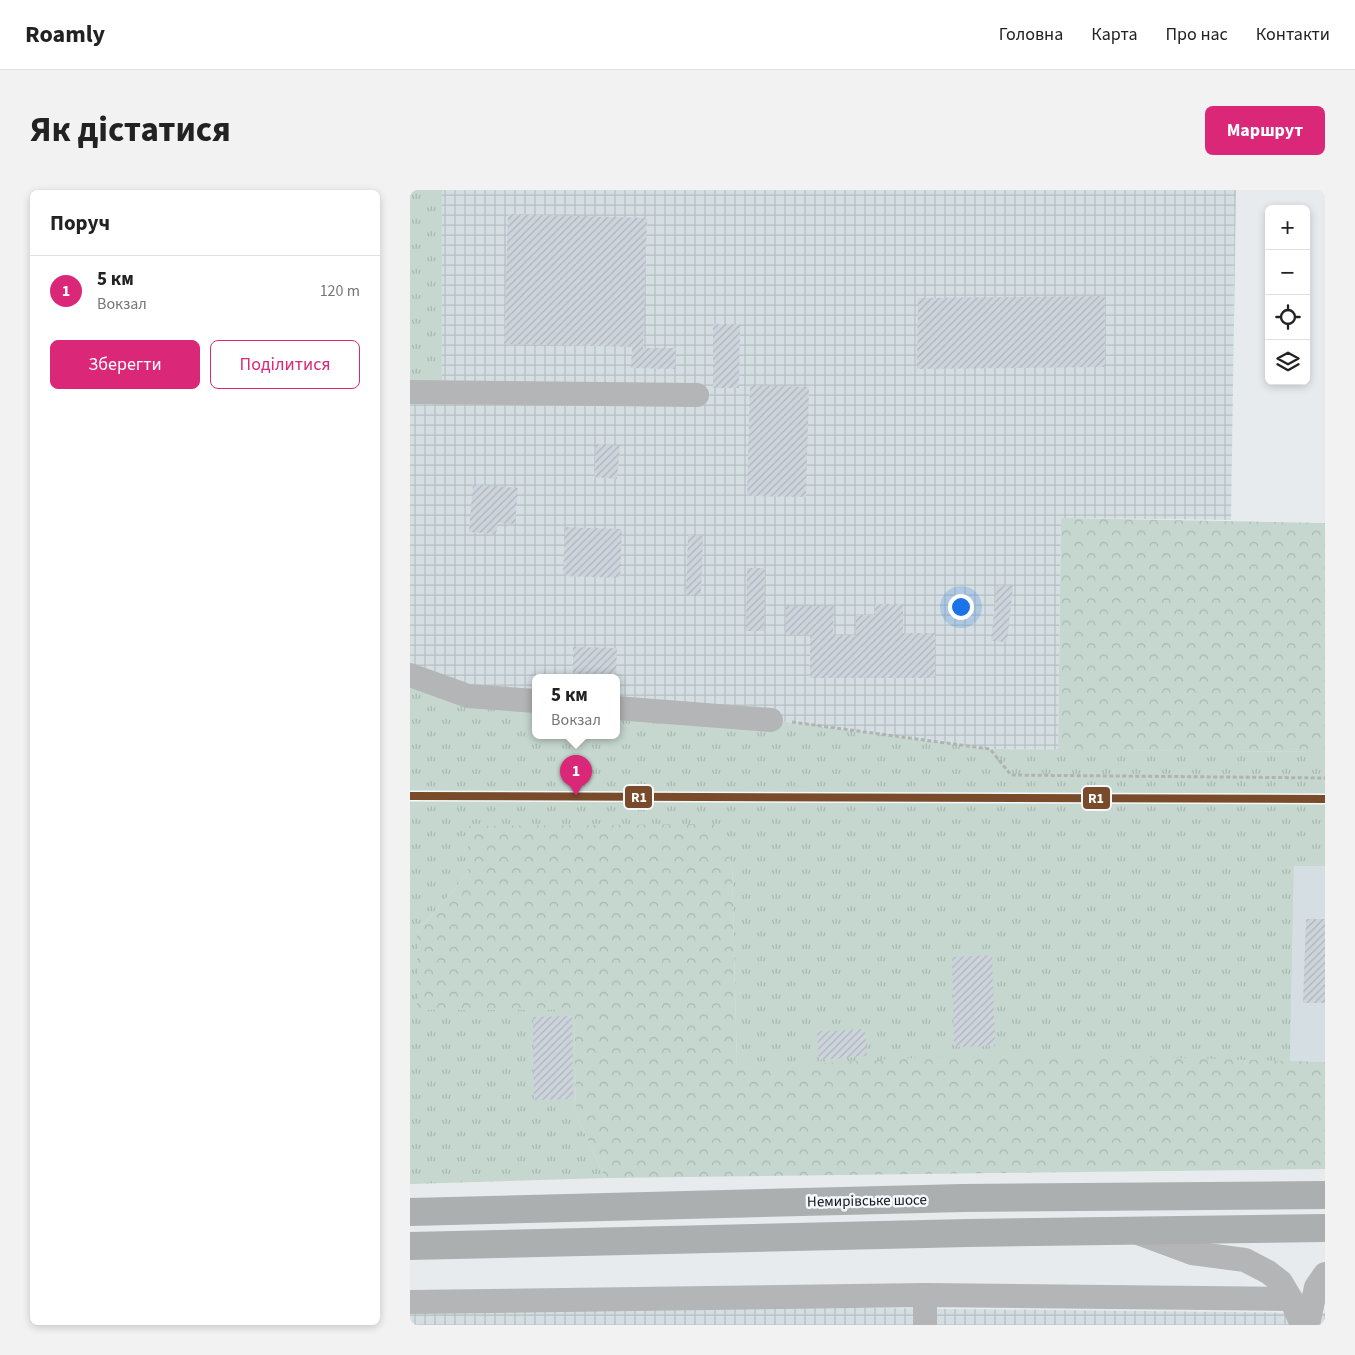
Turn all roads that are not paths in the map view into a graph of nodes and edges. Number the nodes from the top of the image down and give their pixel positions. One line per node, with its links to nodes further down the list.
1 (410, 392): 2 (street)
2 (697, 395)
3 (410, 675): 4 (street)
4 (532, 701)
5 (620, 708): 6 (street)
6 (771, 720)
7 (1325, 1195): 8 (main road, Немирівське шосе)
8 (410, 1212)
9 (1325, 1228): 10 (main road)
10 (1134, 1231): 11 (main road); 14 (street)
11 (410, 1246)
12 (1325, 1274): 18 (street)
13 (925, 1295): 14 (street); 15 (street); 16 (street)
14 (1291, 1299): 17 (street)
15 (410, 1302)
16 (926, 1325)
17 (1302, 1325)
18 (1308, 1325)

